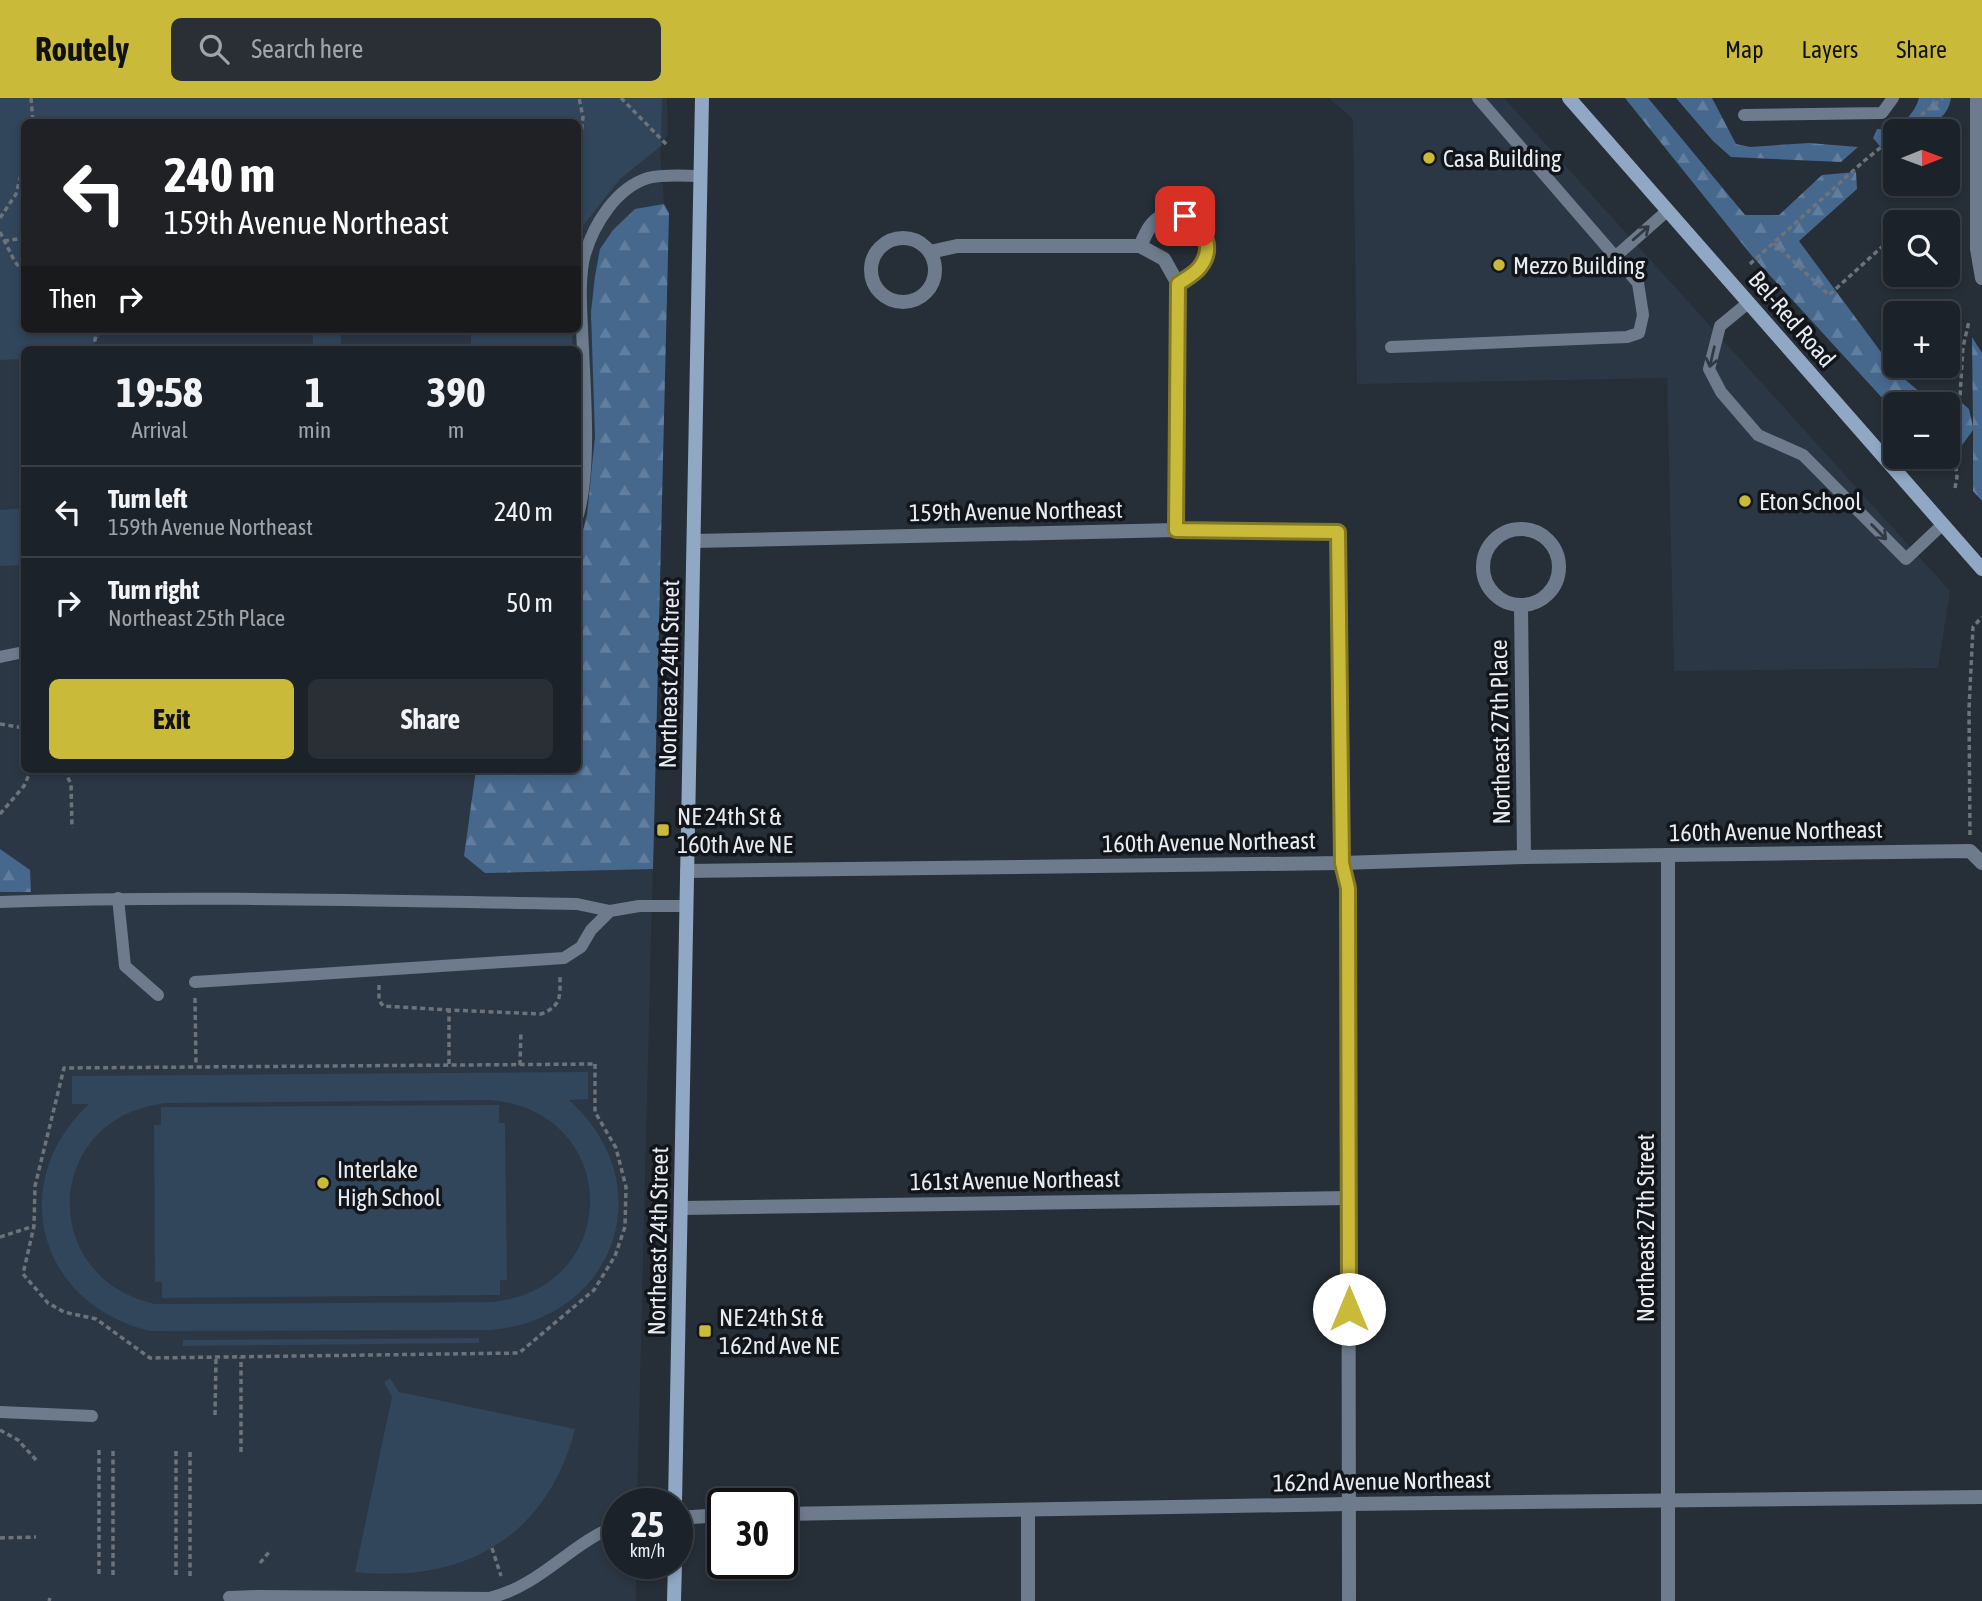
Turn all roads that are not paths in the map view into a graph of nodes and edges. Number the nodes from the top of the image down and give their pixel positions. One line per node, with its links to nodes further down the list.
1 (702, 98): 7 (main road, Northeast 24th Street)
2 (1478, 98): 11 (lane)
3 (1569, 98): 8 (main road, Bel-Red Road)
4 (1894, 98): 6 (lane)
5 (1977, 98): 12 (street)
6 (1744, 115)
7 (701, 176): 16 (lane); 21 (main road, Northeast 24th Street)
8 (1667, 211): 11 (lane, one-way to 8); 14 (main road, Bel-Red Road)
9 (1140, 246): 10 (street); 13 (street); 13 (street)
10 (930, 252): 10 (street)
11 (1616, 256): 17 (lane)
12 (1982, 278)
13 (1178, 284): 20 (street)
14 (1748, 303): 19 (main road, Bel-Red Road); 19 (lane, one-way to 19)
15 (581, 304): 18 (lane)
16 (581, 304)
17 (1391, 347)
18 (581, 491)
19 (1942, 525): 22 (main road, Bel-Red Road)
20 (1176, 530): 21 (street, 159th Avenue Northeast); 29 (street, 159th Avenue Northeast)
21 (694, 541): 30 (main road, Northeast 24th Street)
22 (1982, 569)
23 (1521, 606): 23 (street, Northeast 27th Place); 27 (street, Northeast 27th Place)
24 (21, 653): 25 (lane)
25 (0, 657)
26 (1668, 855): 27 (street, 160th Avenue Northeast); 28 (street, 160th Avenue Northeast); 43 (street, Northeast 27th Street)
27 (1524, 857): 29 (street, 160th Avenue Northeast)
28 (1981, 861)
29 (1342, 863): 30 (street, 160th Avenue Northeast); 37 (street)
30 (687, 871): 33 (main road, Northeast 24th Street)
31 (118, 898): 32 (lane); 34 (lane); 36 (lane)
32 (0, 902)
33 (687, 906): 34 (lane); 38 (main road, Northeast 24th Street)
34 (610, 911): 35 (lane)
35 (195, 982)
36 (158, 995)
37 (1349, 1198): 38 (street, 161st Avenue Northeast); 44 (street)
38 (682, 1208): 41 (main road, Northeast 24th Street)
39 (0, 1412): 40 (lane)
40 (92, 1416)
41 (675, 1488)
42 (1982, 1497): 43 (street, 162nd Avenue Northeast)
43 (1667, 1501): 44 (street, 162nd Avenue Northeast); 54 (street, Northeast 27th Street)
44 (1349, 1504): 45 (street, 162nd Avenue Northeast); 53 (street)
45 (1028, 1511): 46 (street, 162nd Avenue Northeast); 52 (street)
46 (798, 1514)
47 (602, 1531): 50 (lane)
48 (675, 1579): 51 (main road)
49 (229, 1597): 50 (lane)
50 (259, 1599)
51 (674, 1601)
52 (1028, 1601)
53 (1349, 1601)
54 (1668, 1601)

